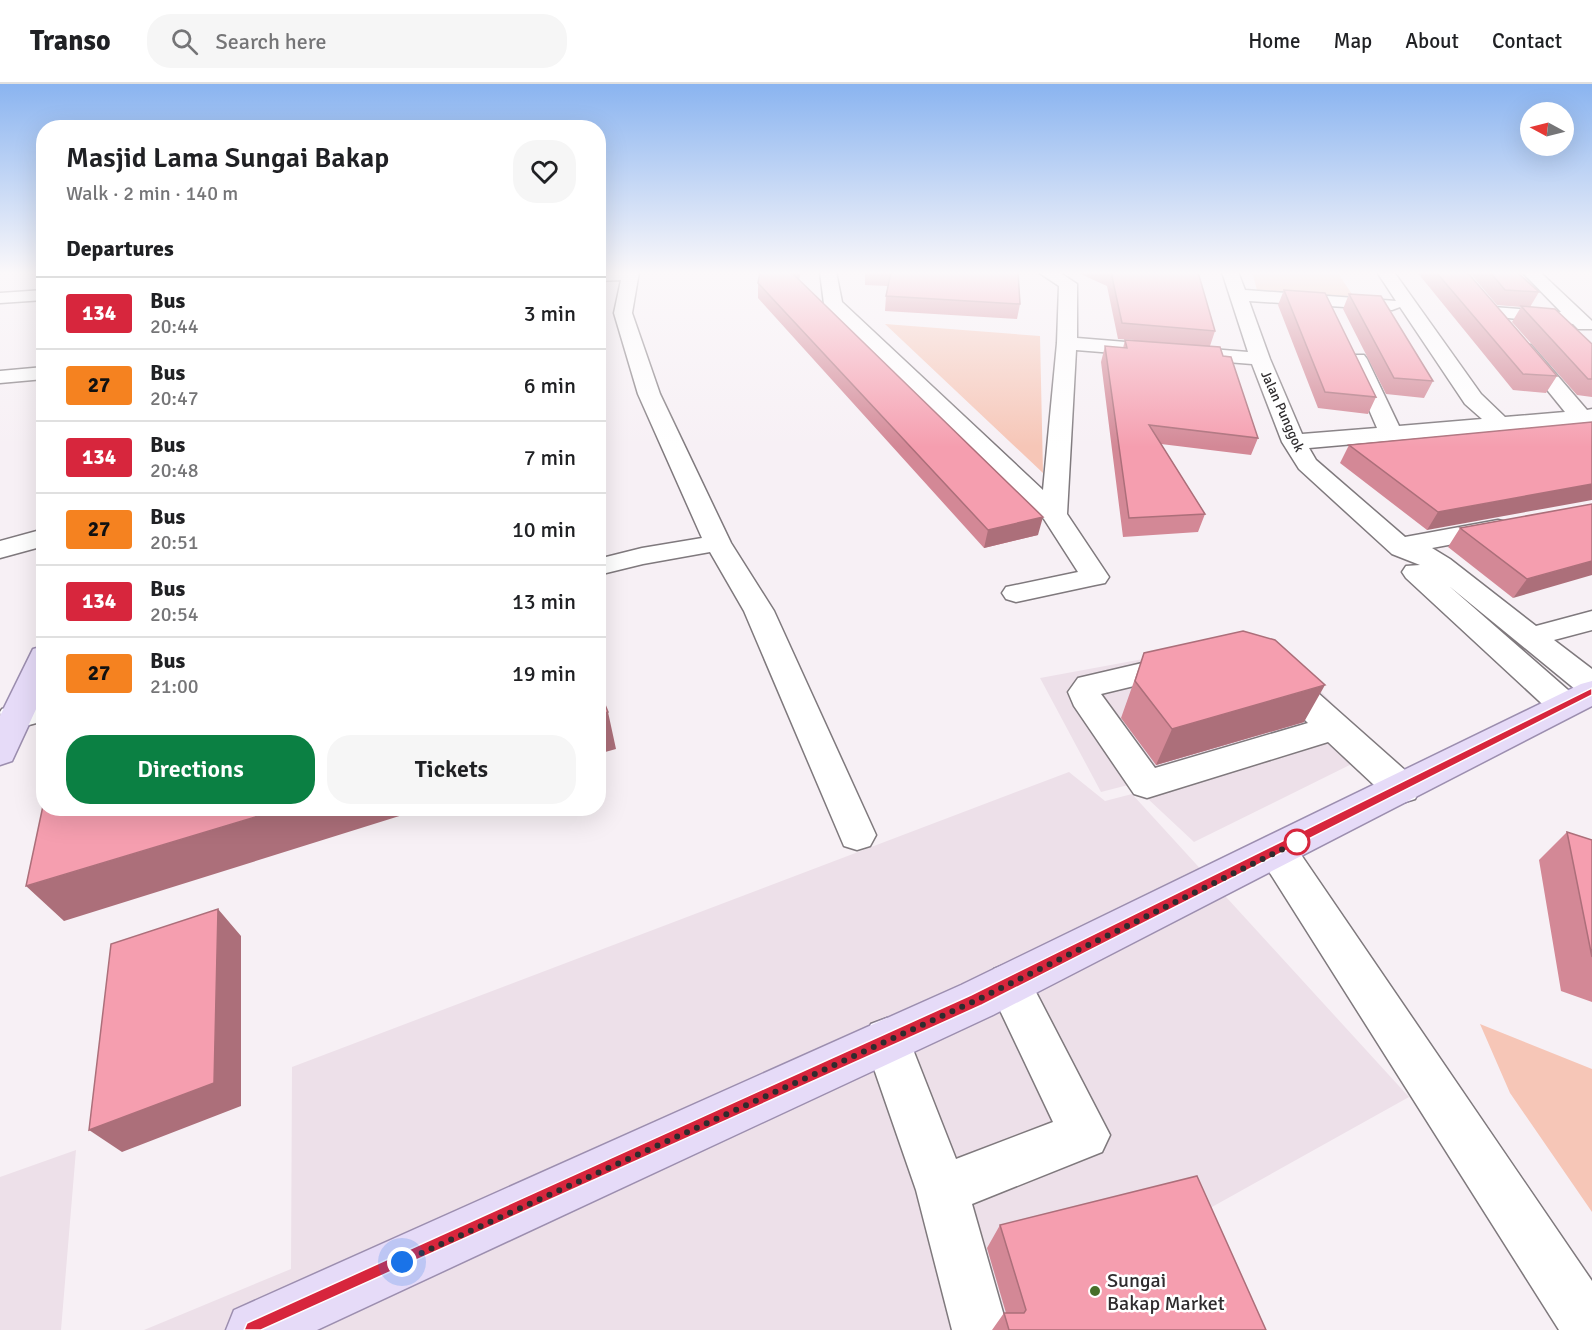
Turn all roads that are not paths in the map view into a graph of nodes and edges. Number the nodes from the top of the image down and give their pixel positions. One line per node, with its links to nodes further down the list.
1 (628, 330): 21 (street)
2 (861, 330): 16 (street)
3 (1067, 330): 8 (street)
4 (1250, 330): 9 (street, Jalan Punggok)
5 (1425, 330): 13 (street)
6 (1508, 330): 12 (street)
7 (1347, 339): 14 (street)
8 (1067, 343): 9 (street); 17 (street)
9 (1260, 359): 15 (street, Jalan Punggok)
10 (36, 374): 11 (street)
11 (0, 377)
12 (1586, 417): 13 (street)
13 (1499, 423): 14 (street)
14 (1391, 433): 15 (street)
15 (1294, 442): 22 (street, Jalan Punggok)
16 (994, 457): 17 (street); 18 (street)
17 (1058, 457): 18 (street)
18 (1054, 514): 25 (street)
19 (1522, 523): 22 (street)
20 (36, 539): 23 (street)
21 (718, 543): 24 (street); 36 (street)
22 (1401, 547): 27 (street, Jalan Punggok); 31 (street, Jalan Punggok)
23 (0, 550)
24 (606, 565)
25 (1016, 593)
26 (1592, 620): 27 (street)
27 (1530, 637): 31 (street, Jalan Punggok)
28 (1261, 659): 33 (street)
29 (1206, 660): 33 (street)
30 (36, 686): 32 (main road)
31 (1583, 695): 35 (main road)
32 (29, 713): 34 (main road)
33 (1334, 729): 35 (street)
34 (0, 752)
35 (1402, 789): 37 (main road)
36 (857, 835)
37 (1277, 851): 38 (main road); 43 (street)
38 (1009, 983): 39 (main road); 40 (street)
39 (887, 1040): 40 (street); 41 (main road)
40 (942, 1190): 42 (street)
41 (254, 1330)
42 (980, 1330)
43 (1592, 1330)

